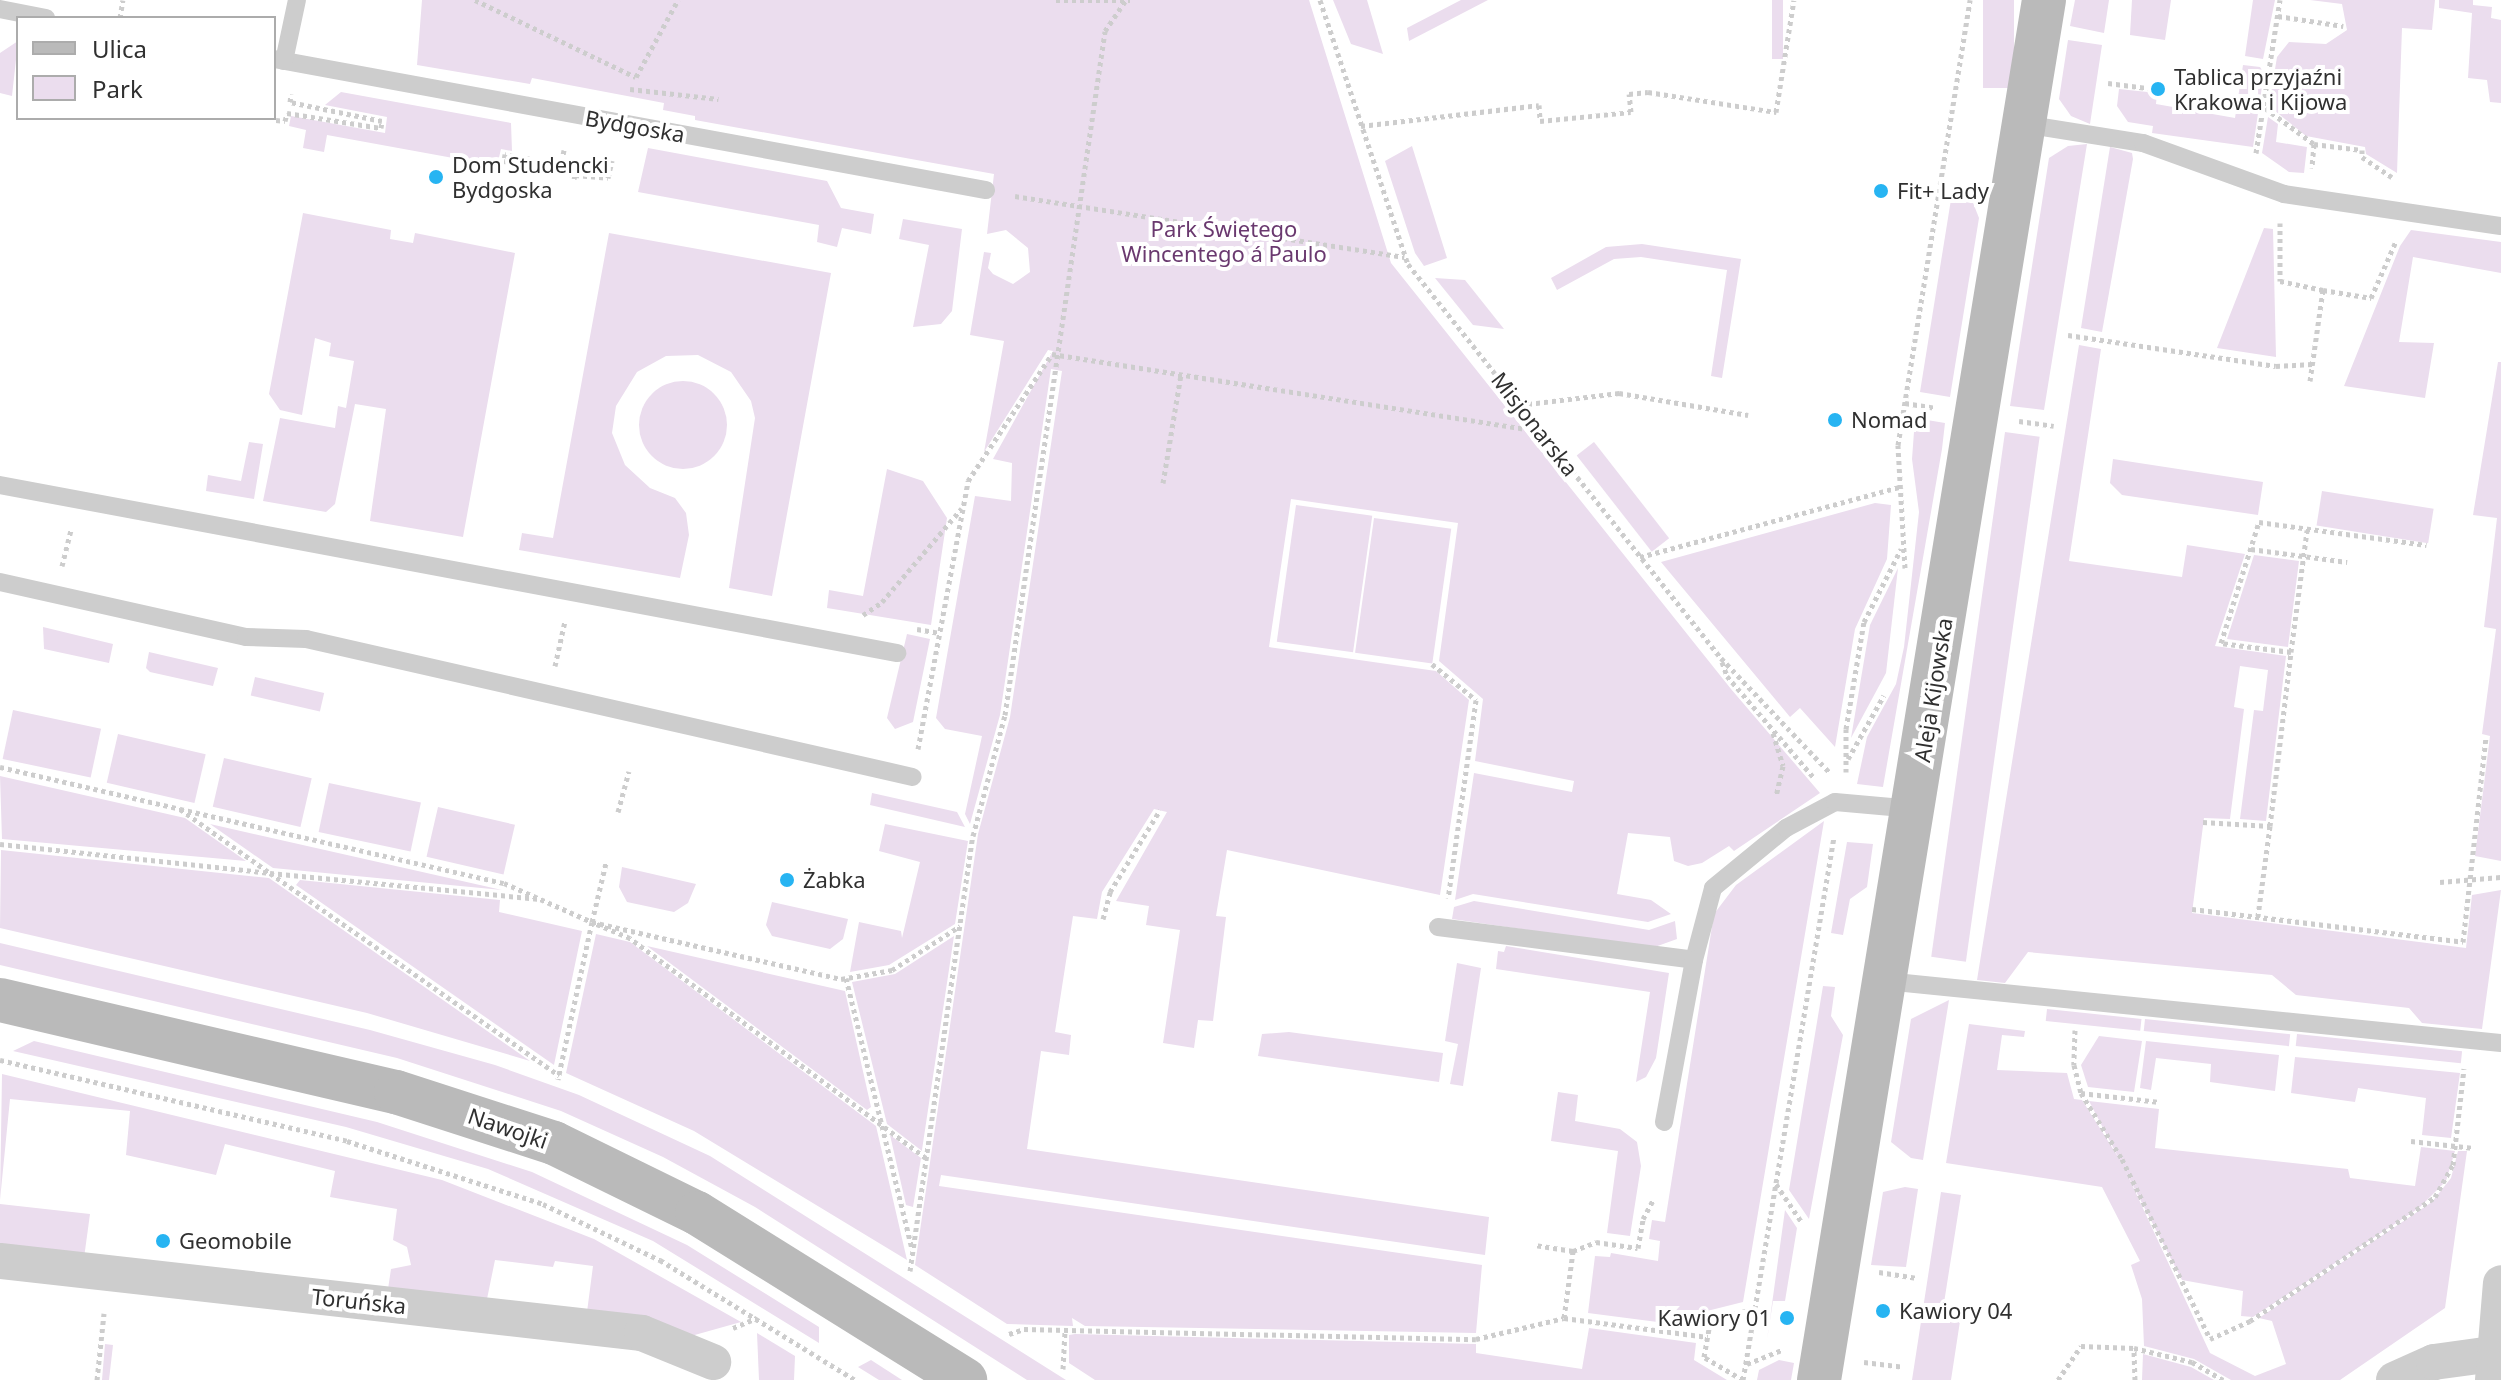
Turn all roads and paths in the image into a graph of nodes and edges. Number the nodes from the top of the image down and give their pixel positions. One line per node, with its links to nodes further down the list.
1 (297, 0): 15 (lane, Bydgoska)
2 (475, 0): 3 (path)
3 (678, 0)
4 (1056, 0): 10 (path)
5 (1320, 0): 26 (path, Misjonarska)
6 (1794, 0): 26 (path)
7 (1970, 0): 44 (path)
8 (2044, 0): 25 (street, Aleja Kijowska)
9 (2280, 0): 13 (path)
10 (1127, 1): 34 (path)
11 (0, 9): 12 (lane)
12 (36, 16)
13 (2278, 16): 14 (path); 23 (path)
14 (2343, 26)
15 (279, 60): 31 (lane, Bydgoska)
16 (2108, 83): 18 (path)
17 (630, 89): 20 (path)
18 (2155, 89)
19 (291, 94): 24 (path)
20 (693, 96): 21 (path); 22 (path)
21 (718, 99)
22 (692, 105)
23 (2264, 107): 27 (path); 30 (path)
24 (276, 120)
25 (2024, 124): 30 (lane); 84 (street, Aleja Kijowska)
26 (1361, 126): 37 (path, Misjonarska)
27 (2314, 144): 33 (path); 35 (path)
28 (564, 150): 29 (path)
29 (612, 160)
30 (2249, 185): 32 (lane)
31 (986, 190): 34 (path)
32 (2284, 194): 33 (lane); 38 (path)
33 (2310, 199): 35 (lane)
34 (1080, 206): 37 (path); 40 (path)
35 (2399, 213): 36 (lane); 38 (path)
36 (2501, 226)
37 (1404, 257): 45 (path, Misjonarska)
38 (2323, 290): 41 (path)
39 (2068, 335): 41 (path)
40 (1058, 355): 42 (path); 54 (path); 101 (path)
41 (2312, 364): 43 (path)
42 (1181, 374): 50 (path); 51 (path)
43 (2310, 381)
44 (1905, 403): 46 (path); 53 (path)
45 (1520, 406): 47 (path); 50 (path, Misjonarska)
46 (1948, 410)
47 (1748, 415)
48 (2007, 419): 49 (path)
49 (2054, 426)
50 (1540, 431): 62 (path, Misjonarska)
51 (1163, 483)
52 (0, 485): 72 (lane)
53 (1903, 486): 58 (path); 62 (path)
54 (963, 508): 66 (path); 69 (path)
55 (72, 526): 61 (path)
56 (2307, 530): 57 (path); 59 (path); 60 (path)
57 (2426, 545)
58 (1901, 549): 64 (path); 75 (path)
59 (2251, 549): 60 (path); 71 (path)
60 (2304, 556): 63 (path); 71 (path)
61 (64, 557)
62 (1640, 557): 73 (path, Misjonarska)
63 (2347, 562)
64 (1906, 575)
65 (0, 582): 80 (lane)
66 (858, 618)
67 (565, 619): 70 (path)
68 (931, 632): 69 (path)
69 (940, 633): 80 (path)
70 (559, 650)
71 (2291, 652): 88 (path)
72 (897, 653)
73 (1721, 658): 76 (path); 81 (path, Misjonarska)
74 (1432, 664): 96 (path)
75 (1887, 688)
76 (1772, 729): 81 (path); 82 (path)
77 (2486, 738): 93 (path)
78 (0, 767): 83 (path)
79 (629, 771): 86 (path)
80 (913, 777)
81 (1834, 792): 84 (lane); 103 (lane); 129 (path)
82 (1769, 807)
83 (180, 809): 91 (path); 95 (path)
84 (1914, 809): 105 (street, Aleja Kijowska)
85 (1160, 810): 99 (path)
86 (618, 812)
87 (2203, 822): 88 (path)
88 (2270, 826): 98 (path)
89 (0, 844): 91 (path)
90 (606, 863): 100 (path)
91 (270, 873): 95 (path); 100 (path)
92 (2501, 877): 93 (path)
93 (2470, 881): 94 (path); 98 (path)
94 (2440, 882)
95 (549, 900): 100 (path)
96 (1460, 902)
97 (2192, 909): 98 (path)
98 (2258, 916)
99 (1103, 919)
100 (592, 922): 104 (path); 114 (path)
101 (960, 926): 104 (path); 118 (path)
102 (1438, 927): 103 (lane)
103 (1694, 960): 113 (lane)
104 (846, 978): 114 (path)
105 (1885, 981): 108 (lane); 146 (street, Aleja Kijowska)
106 (0, 1000): 144 (street, Nawojki)
107 (2075, 1029): 111 (path)
108 (2468, 1040): 109 (lane); 116 (path)
109 (2501, 1043)
110 (0, 1060): 130 (path)
111 (2081, 1093): 112 (path); 116 (path)
112 (2159, 1102)
113 (1664, 1122)
114 (881, 1125): 118 (path); 122 (path)
115 (2411, 1141): 116 (path)
116 (2456, 1146): 117 (path)
117 (2474, 1148)
118 (926, 1158): 122 (path)
119 (1653, 1200): 121 (path)
120 (1536, 1245): 121 (path)
121 (1573, 1251): 131 (path)
122 (913, 1252): 124 (path)
123 (0, 1261): 138 (street, Toruńska)
124 (910, 1271)
125 (1916, 1278): 127 (path)
126 (2501, 1283): 140 (street)
127 (1875, 1287)
128 (105, 1302): 142 (path)
129 (1755, 1309): 135 (path); 145 (path)
130 (758, 1318): 132 (path); 143 (path)
131 (1564, 1318): 133 (path); 135 (path)
132 (729, 1329)
133 (1065, 1330): 134 (path); 141 (path)
134 (1009, 1334)
135 (1708, 1337): 145 (path)
136 (1865, 1347): 139 (path)
137 (2134, 1348): 147 (path); 148 (path); 149 (path)
138 (713, 1362)
139 (1903, 1367)
140 (2493, 1367): 150 (street)
141 (1063, 1369)
142 (97, 1380)
143 (855, 1380)
144 (965, 1380)
145 (1743, 1380)
146 (1819, 1380)
147 (2058, 1380)
148 (2135, 1380)
149 (2223, 1380)
150 (2394, 1380)

